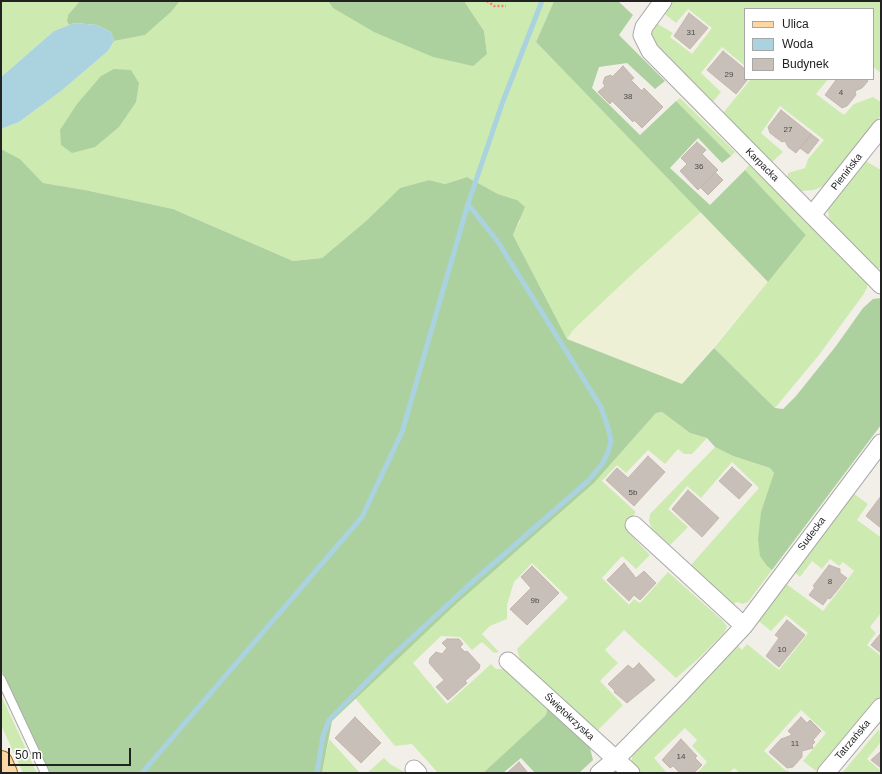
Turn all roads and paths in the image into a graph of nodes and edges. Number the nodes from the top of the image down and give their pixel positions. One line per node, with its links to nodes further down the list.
1 (487, 1): 3 (path)
2 (663, 1): 5 (street, Karpacka)
3 (506, 6)
4 (881, 128): 5 (street, Pienińska)
5 (812, 215): 6 (street, Karpacka)
6 (881, 285)
7 (881, 443): 9 (street, Sudecka)
8 (634, 525): 9 (street)
9 (744, 626): 13 (street, Sudecka)
10 (508, 661): 13 (street, Świętokrzyska)
11 (1, 679): 16 (lane)
12 (881, 707): 19 (street, Tatrzańska)
13 (616, 759): 17 (street, Sudecka); 18 (street, Świętokrzyska)
14 (1, 762): 15 (main road)
15 (6, 773)
16 (45, 773)
17 (599, 773)
18 (631, 773)
19 (826, 773)

